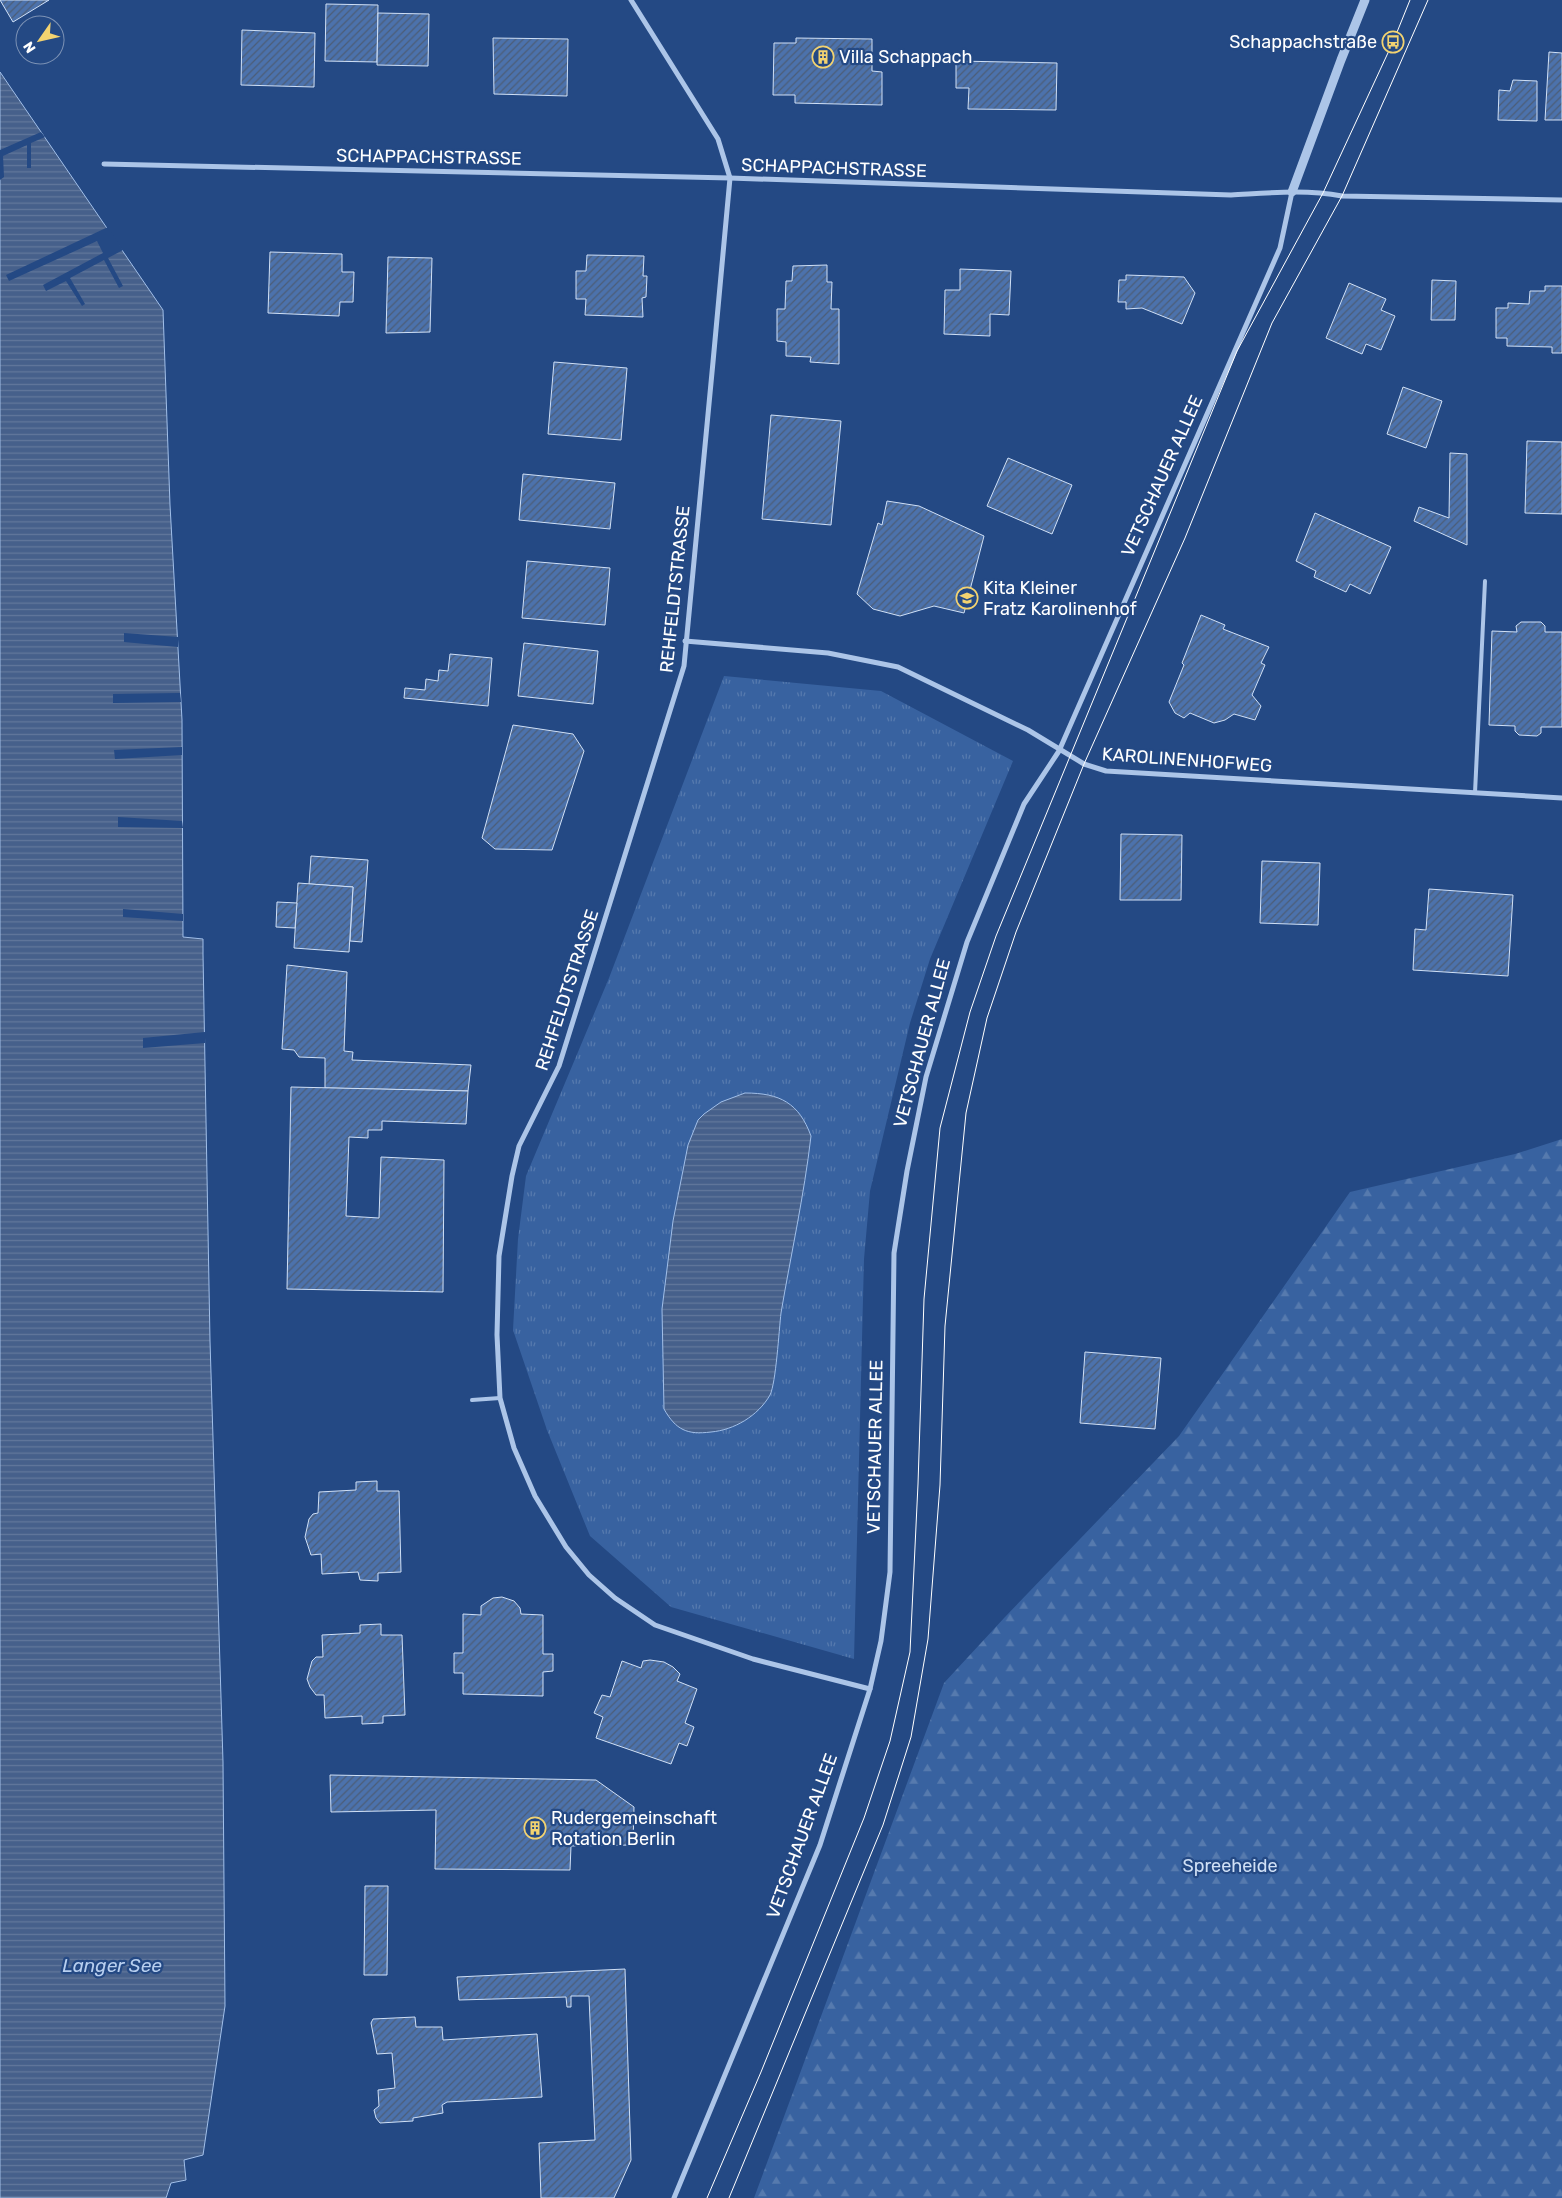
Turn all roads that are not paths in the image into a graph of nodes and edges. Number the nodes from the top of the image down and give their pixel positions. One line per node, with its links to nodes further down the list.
1 (632, 0): 4 (street)
2 (1366, 0): 5 (street, VETSCHAUER ALLEE)
3 (104, 164): 4 (street, SCHAPPACHSTRASSE)
4 (730, 178): 5 (street, SCHAPPACHSTRASSE); 8 (street, REHFELDTSTRASSE)
5 (1292, 192): 6 (street, SCHAPPACHSTRASSE); 9 (street, VETSCHAUER ALLEE)
6 (1562, 200)
7 (1485, 581): 10 (lane)
8 (685, 641): 9 (street, KAROLINENHOFWEG); 12 (street, REHFELDTSTRASSE)
9 (1059, 750): 10 (street, KAROLINENHOFWEG); 14 (street, VETSCHAUER ALLEE)
10 (1476, 793): 11 (street, KAROLINENHOFWEG)
11 (1562, 798)
12 (500, 1398): 13 (lane); 14 (street, REHFELDTSTRASSE)
13 (472, 1400)
14 (870, 1689): 15 (street, VETSCHAUER ALLEE)
15 (674, 2198)

